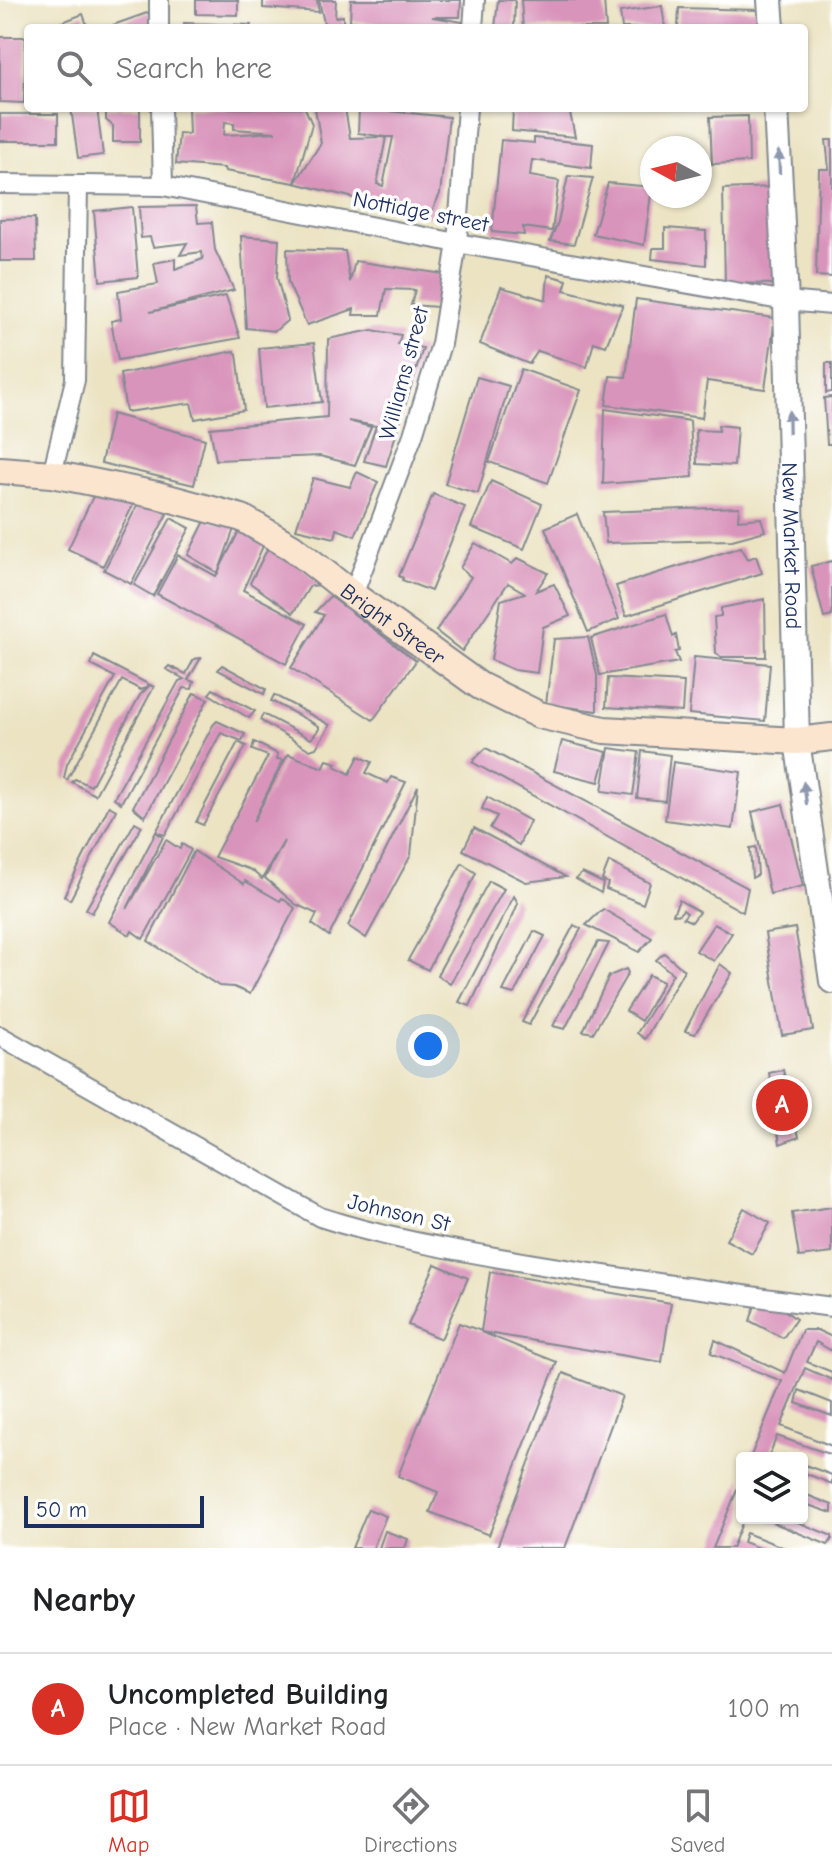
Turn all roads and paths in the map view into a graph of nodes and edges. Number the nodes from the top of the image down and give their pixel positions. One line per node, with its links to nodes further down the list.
1 (159, 0): 4 (street)
2 (475, 0): 5 (street)
3 (770, 0): 6 (street)
4 (159, 24)
5 (473, 24)
6 (772, 24)
7 (161, 112): 12 (street)
8 (467, 112): 13 (street, Williams street)
9 (776, 112): 14 (street, New Market Road, one-way to 9)
10 (0, 184): 11 (street, Nottidge street)
11 (78, 185): 12 (street, Nottidge street); 17 (street)
12 (163, 186): 13 (street, Nottidge street)
13 (457, 243): 14 (street, Nottidge street); 18 (street, Williams street)
14 (786, 301): 15 (street, Nottidge street); 20 (street, New Market Road, one-way to 14)
15 (832, 305)
16 (0, 470): 17 (main road, Bright Streer)
17 (52, 474): 18 (main road, Bright Streer)
18 (353, 595): 20 (main road, Bright Streer)
19 (832, 737): 20 (main road, Bright Streer)
20 (797, 741): 21 (street, New Market Road, one-way to 20)
21 (832, 981)
22 (0, 1036): 23 (street, Johnson St)
23 (832, 1307)

